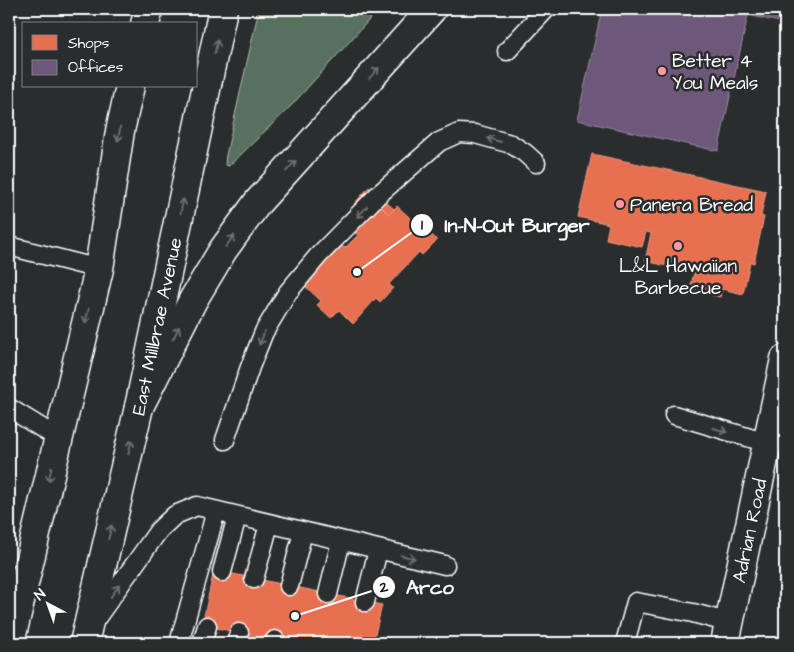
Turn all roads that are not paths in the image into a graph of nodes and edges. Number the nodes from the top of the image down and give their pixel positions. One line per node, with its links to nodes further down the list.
1 (149, 9): 5 (main road)
2 (223, 9): 12 (main road, East Millbrae Avenue, one-way to 2)
3 (432, 9): 12 (main road, one-way to 3)
4 (546, 9): 6 (lane)
5 (146, 22)
6 (507, 51)
7 (130, 88): 10 (main road, one-way to 10)
8 (536, 163): 16 (lane, one-way to 16)
9 (9, 246): 10 (lane)
10 (99, 269): 15 (main road, one-way to 15)
11 (785, 359): 17 (main road, Adrian Road)
12 (139, 407): 32 (main road, East Millbrae Avenue, one-way to 12)
13 (9, 408): 15 (lane)
14 (674, 415): 17 (lane, one-way to 17)
15 (58, 438): 33 (main road, one-way to 33)
16 (225, 440)
17 (767, 443): 31 (main road, Adrian Road)
18 (216, 511): 19 (lane); 32 (lane, one-way to 18); 34 (lane)
19 (237, 516): 20 (lane); 25 (lane)
20 (269, 524): 21 (lane); 26 (lane)
21 (303, 532): 22 (lane); 27 (lane)
22 (341, 541): 23 (lane); 28 (lane)
23 (378, 550): 24 (lane, one-way to 24); 29 (lane)
24 (444, 566)
25 (222, 572)
26 (254, 580)
27 (289, 586)
28 (328, 594)
29 (365, 602)
30 (208, 626): 35 (lane)
31 (728, 633): 36 (lane)
32 (86, 637)
33 (10, 643)
34 (179, 643)
35 (202, 643)
36 (625, 643)

